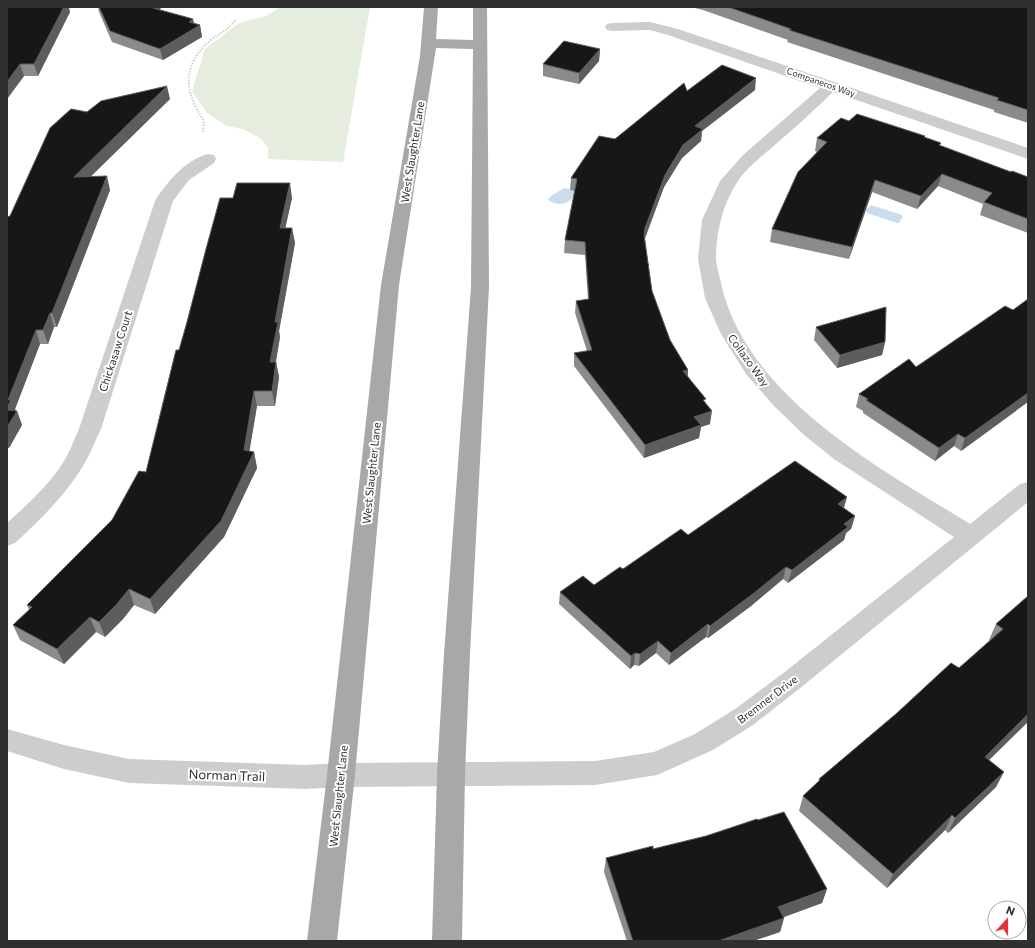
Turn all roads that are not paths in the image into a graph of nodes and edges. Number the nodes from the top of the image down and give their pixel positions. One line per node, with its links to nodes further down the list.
1 (431, 7): 4 (main road, West Slaughter Lane)
2 (480, 7): 5 (main road)
3 (612, 27): 6 (street, Companeros Way)
4 (429, 43): 5 (main road); 14 (main road, West Slaughter Lane)
5 (480, 45): 13 (main road)
6 (832, 86): 7 (street, Companeros Way); 10 (street, Collazo Way)
7 (1028, 154)
8 (208, 159): 11 (street, Chickasaw Court)
9 (1028, 490): 10 (street, Bremner Drive)
10 (971, 536): 13 (street, Bremner Drive)
11 (7, 537)
12 (7, 740): 14 (street, Norman Trail)
13 (451, 774): 14 (street, Norman Trail); 16 (main road)
14 (341, 775): 15 (main road, West Slaughter Lane)
15 (322, 941)
16 (447, 941)

